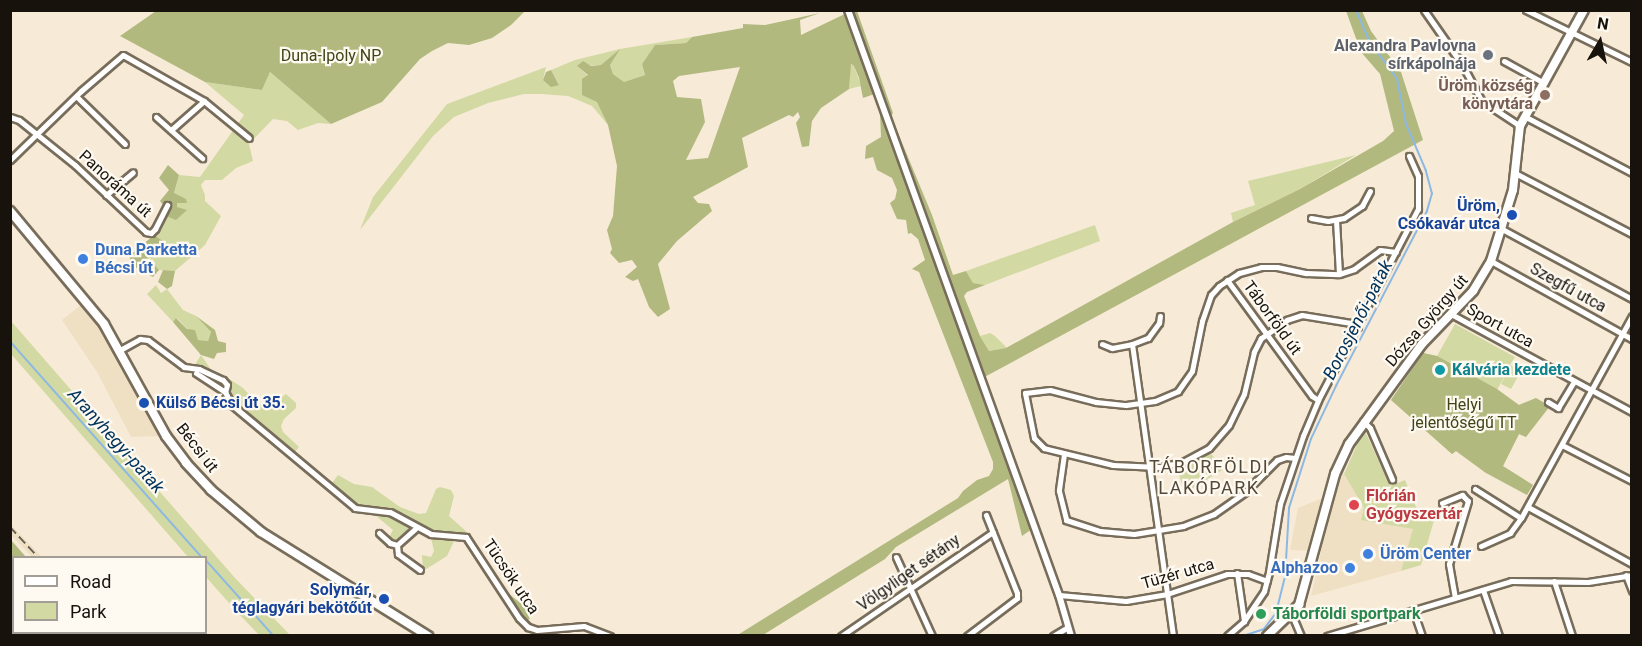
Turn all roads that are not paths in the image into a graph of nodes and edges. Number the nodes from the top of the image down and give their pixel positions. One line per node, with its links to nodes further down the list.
1 (848, 10): 84 (street)
2 (1424, 10): 14 (street)
3 (1526, 10): 5 (street)
4 (1584, 10): 5 (main road, Dózsa György út)
5 (1572, 33): 7 (street); 8 (main road, Dózsa György út)
6 (1504, 61): 8 (street)
7 (1632, 62)
8 (1544, 83): 11 (main road, Dózsa György út)
9 (77, 97): 10 (street); 16 (street); 18 (street)
10 (204, 101): 15 (street); 17 (street)
11 (1524, 116): 14 (main road, Dózsa György út); 24 (street)
12 (10, 117): 16 (street, Panoráma út)
13 (156, 117): 15 (street)
14 (1520, 126): 23 (main road, Dózsa György út)
15 (171, 129): 20 (street)
16 (37, 134): 21 (street); 26 (street, Panoráma út)
17 (249, 138)
18 (125, 144)
19 (1409, 156): 33 (street)
20 (202, 158)
21 (10, 160)
22 (133, 172): 26 (street)
23 (1515, 173): 31 (main road, Dózsa György út); 32 (street)
24 (1632, 173)
25 (1370, 191): 30 (street)
26 (106, 195): 27 (street, Panoráma út)
27 (166, 205)
28 (10, 211): 47 (main road, Bécsi út)
29 (1311, 218): 30 (street)
30 (1336, 220): 35 (street)
31 (1502, 229): 34 (main road, Dózsa György út); 37 (street)
32 (1632, 234)
33 (1396, 252): 35 (street); 41 (street)
34 (1491, 261): 38 (main road, Dózsa György út); 43 (street, Szegfű utca)
35 (1339, 274): 36 (street)
36 (1227, 280): 42 (street, Táborföld út); 54 (street)
37 (1632, 299)
38 (1451, 314): 49 (street, Sport utca); 56 (main road, Dózsa György út)
39 (1160, 316): 46 (street)
40 (1632, 316): 43 (street)
41 (1358, 327): 42 (street); 52 (street)
42 (1267, 333): 52 (street, Táborföld út); 60 (street)
43 (1623, 334): 44 (street, Szegfű utca); 50 (street)
44 (1632, 339)
45 (1102, 344): 46 (street)
46 (1132, 344): 54 (street)
47 (120, 350): 51 (street, Tücsök utca); 92 (main road, Bécsi út)
48 (196, 373): 51 (street, Tücsök utca)
49 (1574, 381): 50 (street, Sport utca); 53 (street)
50 (1590, 390): 55 (street, Sport utca); 57 (street)
51 (225, 392): 68 (street, Tücsök utca)
52 (1318, 400): 59 (street)
53 (1548, 402)
54 (1140, 404): 58 (street); 60 (street)
55 (1632, 412)
56 (1363, 421): 61 (street); 88 (main road, Dózsa György út)
57 (1562, 445): 62 (street); 65 (street)
58 (1064, 454): 60 (street); 70 (street)
59 (1295, 458): 70 (street); 79 (street)
60 (1150, 468): 70 (street)
61 (1392, 479)
62 (1632, 481)
63 (1475, 489): 67 (street)
64 (1442, 503): 86 (street)
65 (1528, 507): 67 (street); 75 (street)
66 (986, 515): 69 (street)
67 (1521, 518): 73 (street)
68 (416, 528): 72 (street); 95 (street, Tücsök utca)
69 (993, 532): 81 (street, Völgyliget sétány); 98 (street)
70 (1159, 532): 85 (street)
71 (379, 533): 72 (street)
72 (398, 545): 76 (street)
73 (1481, 546)
74 (896, 557): 81 (street)
75 (1632, 564)
76 (420, 570)
77 (1237, 573): 79 (street, Tüzér utca); 85 (street, Tüzér utca); 89 (street)
78 (1629, 575): 80 (street); 83 (street)
79 (1267, 581): 89 (street)
80 (1554, 581): 82 (street); 107 (street)
81 (910, 587): 96 (street, Völgyliget sétány); 97 (street)
82 (1483, 590): 86 (street); 106 (street)
83 (1632, 591)
84 (1059, 594): 85 (street, Tüzér utca); 90 (street)
85 (1167, 594): 101 (street)
86 (1455, 597): 87 (street)
87 (1413, 610): 91 (street); 105 (street)
88 (1292, 615): 93 (street); 103 (main road, Dózsa György út)
89 (1244, 621): 102 (street)
90 (1068, 627): 99 (street); 100 (street)
91 (1346, 632): 104 (street)
92 (418, 633): 94 (main road, Bécsi út)
93 (1300, 635)
94 (428, 636)
95 (610, 636)
96 (841, 636)
97 (932, 636)
98 (967, 636)
99 (1053, 636)
100 (1071, 636)
101 (1173, 636)
102 (1227, 636)
103 (1267, 636)
104 (1327, 636)
105 (1422, 636)
106 (1499, 636)
107 (1572, 636)

